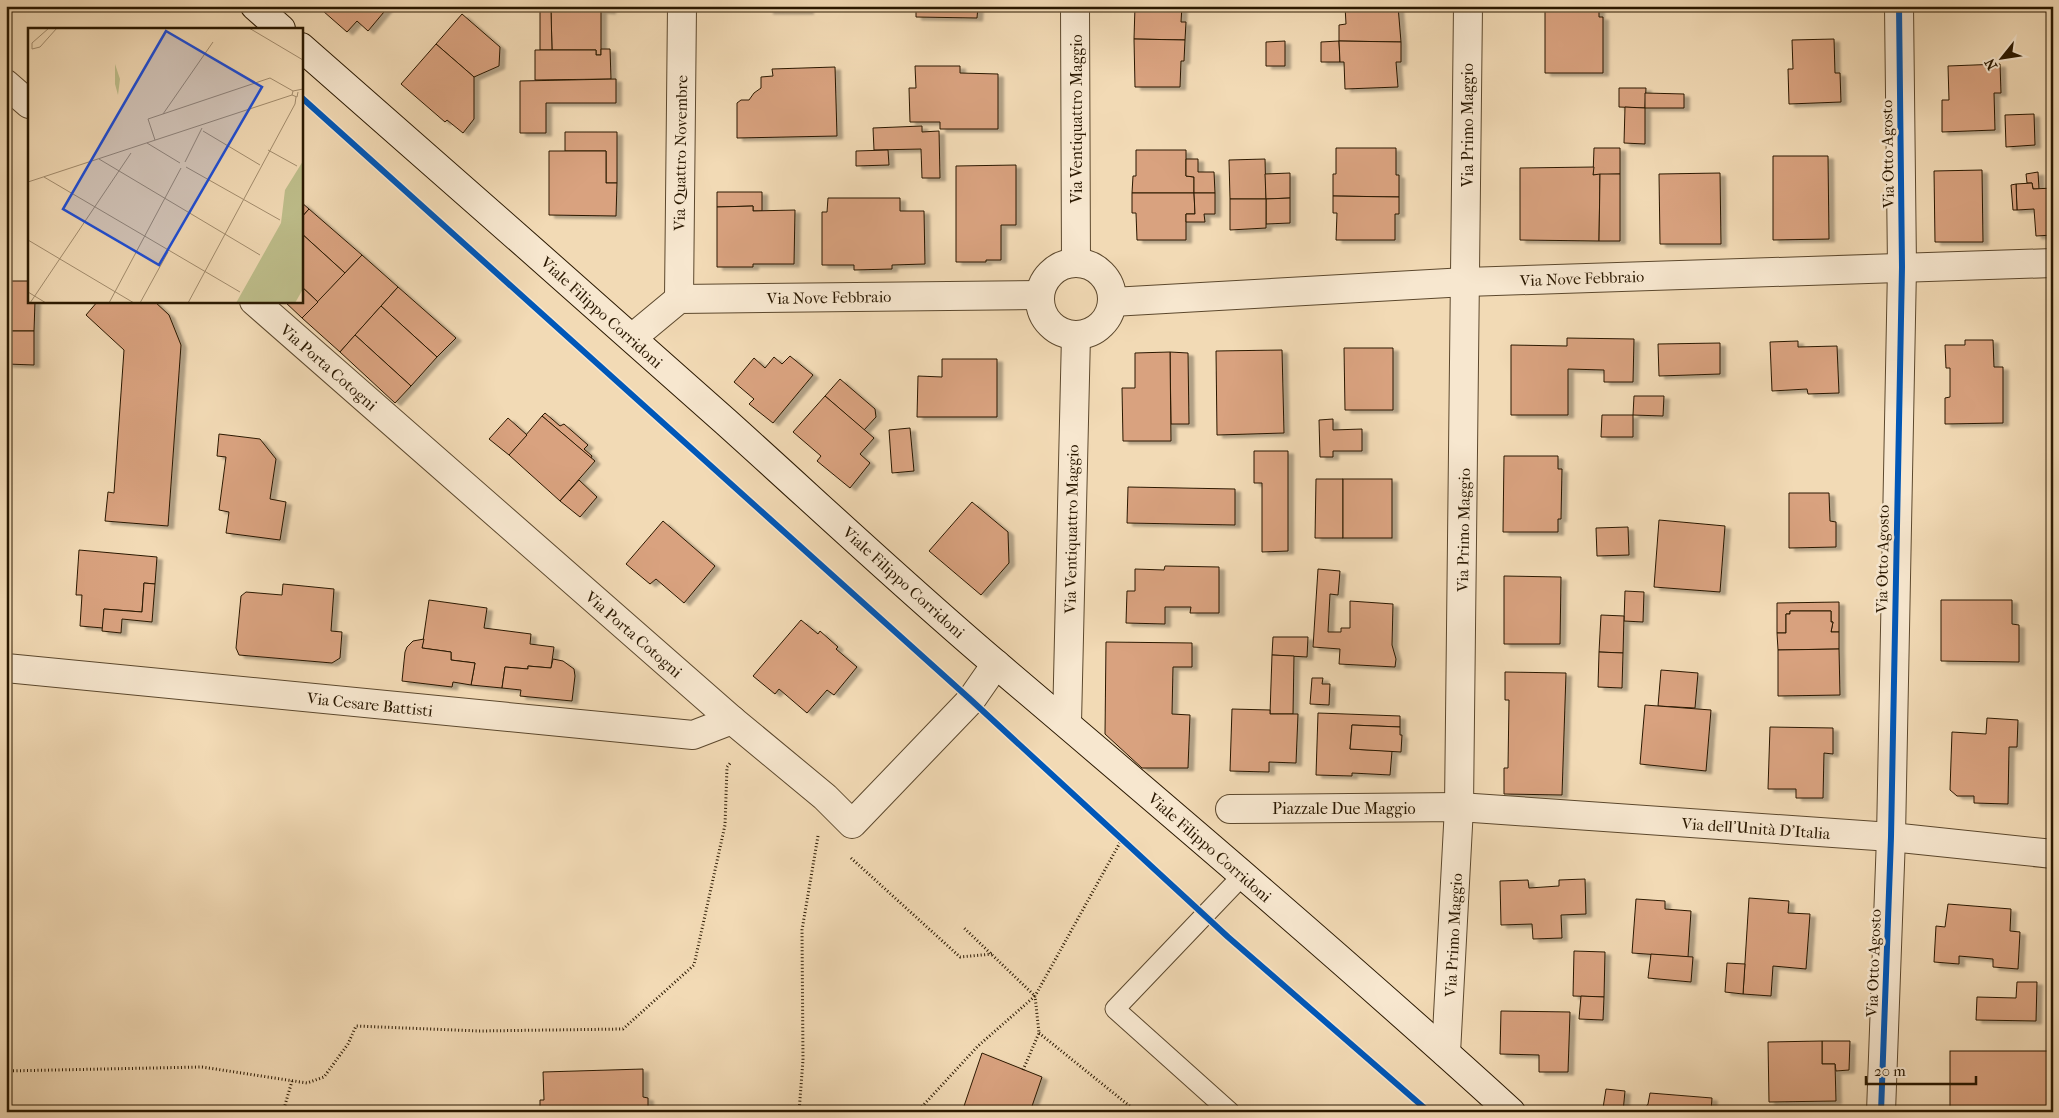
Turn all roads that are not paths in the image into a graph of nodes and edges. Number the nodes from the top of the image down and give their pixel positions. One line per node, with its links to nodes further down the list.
1 (255, 6): 6 (street)
2 (682, 6): 15 (street, Via Quattro Novembre)
3 (1075, 6): 10 (street, Via Ventiquattro Maggio)
4 (1468, 6): 13 (street, Via Primo Maggio)
5 (1899, 6): 12 (street, Via Otto Agosto)
6 (280, 28)
7 (302, 48): 19 (street, Viale Filippo Corridoni)
8 (6, 84): 9 (street)
9 (28, 103)
10 (1076, 263): 14 (street); 17 (street)
11 (2053, 263): 12 (street, Via Nove Febbraio)
12 (1902, 267): 13 (street, Via Nove Febbraio); 26 (street, Via Otto Agosto)
13 (1466, 282): 17 (street, Via Nove Febbraio); 24 (street, Via Primo Maggio)
14 (1040, 295): 15 (street, Via Nove Febbraio); 18 (street)
15 (678, 299): 19 (street)
16 (255, 302): 22 (street, Via Porta Cotogni)
17 (1112, 302): 18 (street)
18 (1076, 335): 23 (street, Via Ventiquattro Maggio)
19 (632, 338): 20 (street, Viale Filippo Corridoni)
20 (996, 664): 22 (street, Via Porta Cotogni); 23 (street, Viale Filippo Corridoni)
21 (6, 668): 22 (street, Via Cesare Battisti)
22 (732, 720)
23 (1067, 723): 28 (street, Viale Filippo Corridoni)
24 (1459, 807): 25 (street, Piazzale Due Maggio); 26 (street, Via dell'Unità D'Italia); 29 (street, Via Primo Maggio)
25 (1230, 809)
26 (1891, 837): 27 (street, Via dell'Unità D'Italia); 32 (street, Via Otto Agosto)
27 (2053, 854)
28 (1243, 875): 29 (street, Viale Filippo Corridoni); 30 (lane)
29 (1446, 1053): 31 (street, Viale Filippo Corridoni)
30 (1230, 1112)
31 (1511, 1112)
32 (1882, 1112)

